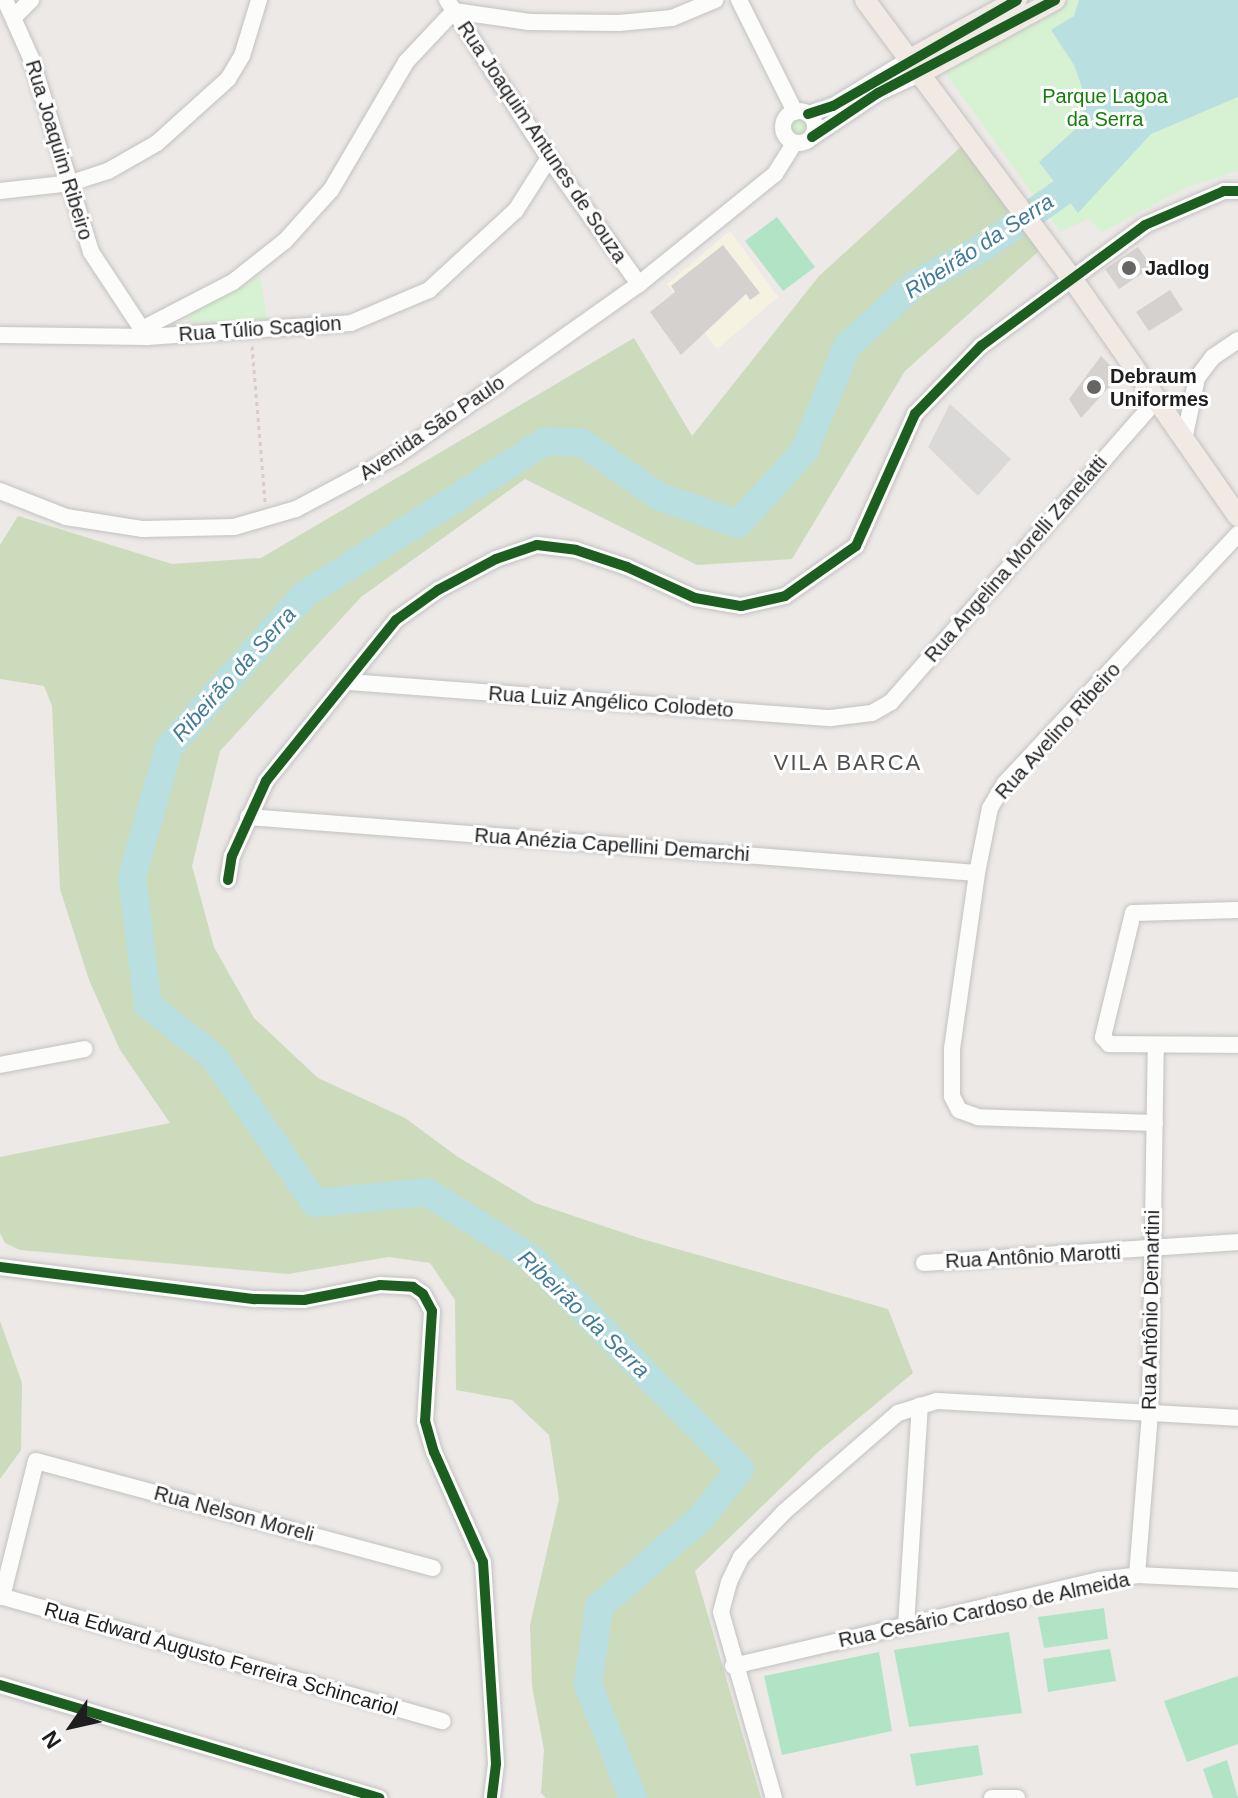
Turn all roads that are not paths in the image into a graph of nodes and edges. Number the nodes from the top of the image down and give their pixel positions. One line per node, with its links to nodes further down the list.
1 (5, 0): 10 (street, Rua Joaquim Ribeiro)
2 (31, 0): 10 (street)
3 (259, 0): 16 (street)
4 (715, 0): 9 (street)
5 (739, 0): 12 (street)
6 (865, 0): 11 (main road)
7 (1017, 0): 11 (main road)
8 (1055, 0): 11 (main road)
9 (451, 6): 15 (street, Rua Joaquim Antunes de Souza); 21 (street)
10 (15, 16): 16 (street, Rua Joaquim Ribeiro)
11 (916, 66): 12 (street); 13 (street); 19 (main road)
12 (801, 113): 13 (street); 14 (street)
13 (812, 137): 14 (street)
14 (794, 143): 20 (street, Avenida São Paulo)
15 (549, 158): 20 (street, Rua Joaquim Antunes de Souza); 21 (street, Rua Túlio Scagion)
16 (71, 183): 17 (street); 21 (street, Rua Joaquim Ribeiro)
17 (0, 191)
18 (1238, 191): 19 (street)
19 (1066, 270): 24 (main road); 29 (street)
20 (639, 284): 26 (street, Avenida São Paulo)
21 (144, 333): 22 (street, Rua Túlio Scagion)
22 (0, 335)
23 (1238, 340): 25 (street)
24 (1156, 400): 25 (main road); 30 (street, Rua Angelina Morelli Zanelatti)
25 (1184, 440): 27 (main road)
26 (0, 491)
27 (1238, 516)
28 (1238, 534): 32 (street, Rua Avelino Ribeiro)
29 (349, 682): 30 (street, Rua Luiz Angélico Colodeto); 31 (street)
30 (872, 713)
31 (248, 817): 32 (street, Rua Anézia Capellini Demarchi); 33 (street)
32 (977, 873): 39 (street, Rua Avelino Ribeiro)
33 (228, 880)
34 (1238, 910): 35 (street)
35 (1156, 1045): 36 (street); 39 (street, Rua Antônio Demartini)
36 (1238, 1045)
37 (85, 1049): 38 (street)
38 (0, 1065)
39 (1155, 1123): 41 (street, Rua Antônio Demartini)
40 (1238, 1242): 41 (street, Rua Antônio Marotti)
41 (1153, 1250): 42 (street, Rua Antônio Marotti); 45 (street, Rua Antônio Demartini)
42 (924, 1263)
43 (0, 1267): 56 (street)
44 (920, 1405): 45 (street); 51 (street); 52 (street)
45 (1150, 1415): 46 (street); 48 (street, Rua Antônio Demartini)
46 (1238, 1418)
47 (433, 1568): 50 (street, Rua Nelson Moreli)
48 (1137, 1575): 49 (street, Rua Cesário Cardoso de Almeida); 51 (street, Rua Cesário Cardoso de Almeida)
49 (1238, 1580)
50 (1, 1596): 54 (street, Rua Edward Augusto Ferreira Schincariol)
51 (906, 1626): 52 (street, Rua Cesário Cardoso de Almeida)
52 (733, 1666): 57 (street)
53 (0, 1685): 55 (street)
54 (443, 1721)
55 (380, 1798)
56 (492, 1798)
57 (774, 1798)
58 (992, 1798): 59 (street)
59 (1017, 1798)

